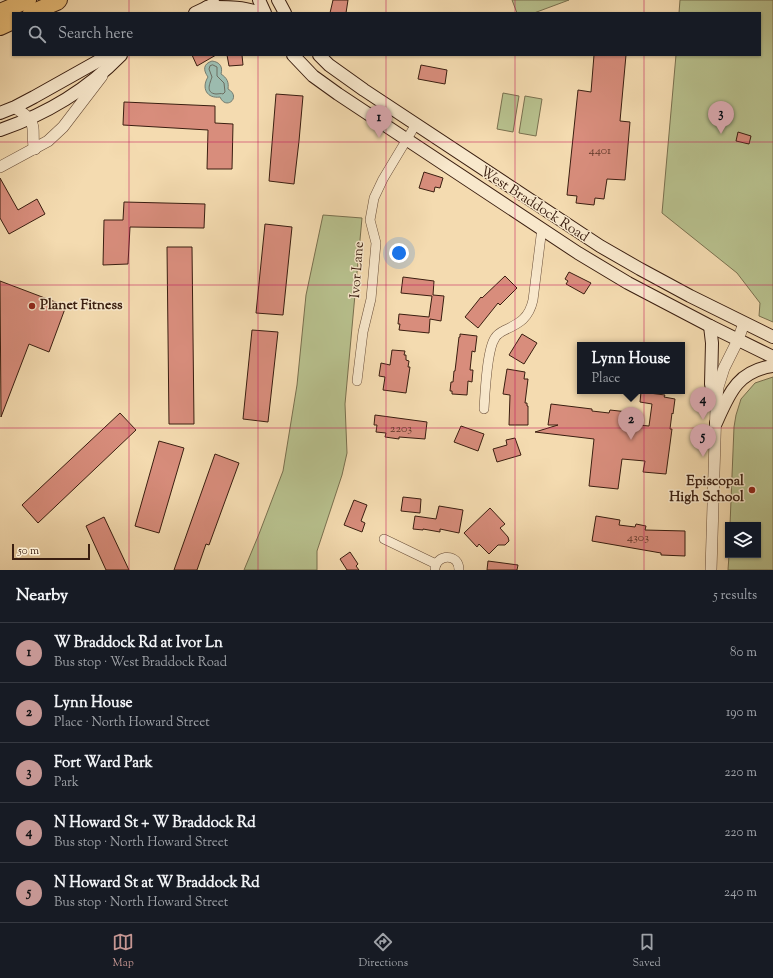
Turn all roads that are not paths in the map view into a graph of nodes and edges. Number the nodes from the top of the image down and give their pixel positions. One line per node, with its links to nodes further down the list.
1 (28, 0): 7 (highway)
2 (59, 0): 8 (highway)
3 (220, 0): 6 (main road)
4 (259, 0): 11 (main road)
5 (278, 0): 12 (main road)
6 (207, 7): 9 (main road); 10 (main road)
7 (0, 12)
8 (33, 12)
9 (197, 12)
10 (258, 12)
11 (265, 12)
12 (284, 12)
13 (12, 21): 14 (highway)
14 (0, 27)
15 (116, 56): 20 (main road)
16 (119, 56): 22 (main road)
17 (119, 56): 26 (street)
18 (294, 56): 25 (main road, West Braddock Road)
19 (320, 56): 23 (main road, West Braddock Road)
20 (15, 107): 21 (main road); 22 (street)
21 (0, 113)
22 (30, 118): 24 (main road); 26 (street)
23 (416, 124): 25 (street, Ivor Lane); 29 (main road, West Braddock Road)
24 (0, 130)
25 (407, 139): 28 (main road, West Braddock Road); 35 (street, Ivor Lane)
26 (35, 149): 27 (street)
27 (0, 167)
28 (542, 228): 30 (main road, West Braddock Road); 37 (street)
29 (744, 323): 31 (main road, West Braddock Road); 32 (street)
30 (710, 326): 32 (main road, West Braddock Road); 36 (main road)
31 (773, 337)
32 (738, 340): 33 (main road, West Braddock Road); 36 (street)
33 (773, 357)
34 (773, 366): 38 (main road)
35 (357, 381)
36 (716, 408): 38 (street)
37 (484, 409)
38 (716, 423): 42 (street)
39 (384, 539): 40 (street)
40 (435, 567): 41 (street)
41 (459, 570)
42 (711, 570)

